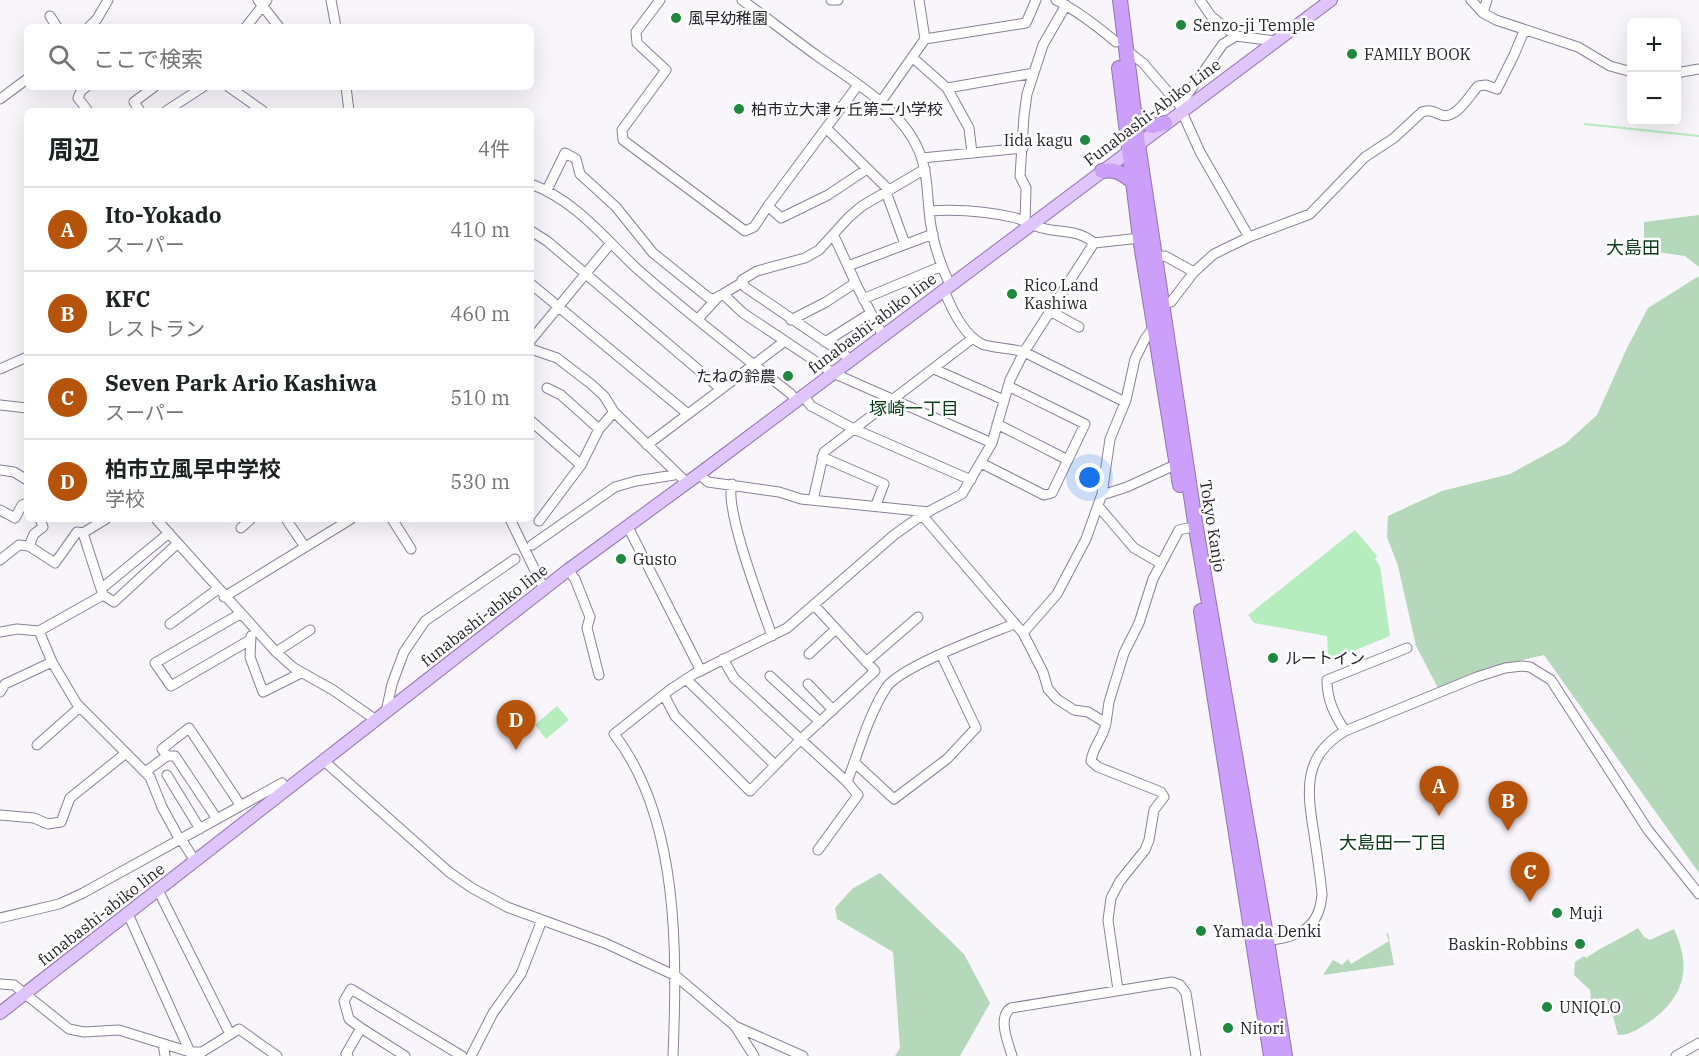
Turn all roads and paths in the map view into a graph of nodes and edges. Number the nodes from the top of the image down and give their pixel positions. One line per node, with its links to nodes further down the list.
1 (108, 0): 21 (street)
2 (332, 0): 24 (street)
3 (660, 0): 65 (street)
4 (742, 0): 36 (street)
5 (831, 0): 6 (street)
6 (838, 0)
7 (919, 0): 27 (street)
8 (1036, 0): 27 (street)
9 (1056, 0): 17 (street)
10 (1111, 0): 29 (highway, Tokyo Kanjo)
11 (1120, 0): 29 (highway, Tokyo Kanjo)
12 (1200, 0): 26 (street)
13 (1330, 0): 28 (main road, Funabashi-Abiko Line)
14 (1471, 0): 18 (street)
15 (1487, 0): 18 (street)
16 (262, 2): 22 (street); 23 (street)
17 (1066, 5): 29 (street); 34 (street)
18 (1483, 13): 25 (street)
19 (50, 16): 20 (street)
20 (55, 24)
21 (92, 24)
22 (248, 24)
23 (277, 24)
24 (336, 24)
25 (1524, 31): 32 (street); 71 (street)
26 (1236, 36): 28 (street); 50 (street)
27 (925, 39): 30 (street)
28 (1275, 41): 50 (main road, Funabashi-Abiko Line)
29 (1121, 46): 50 (street); 51 (highway, Tokyo Kanjo); 55 (highway, Tokyo Kanjo)
30 (912, 57): 37 (street); 44 (street)
31 (1699, 69): 33 (street)
32 (1627, 71)
33 (1681, 72)
34 (1034, 73): 37 (street); 54 (street)
35 (24, 81): 43 (street)
36 (858, 86): 44 (street); 53 (street)
37 (947, 88): 56 (street)
38 (83, 90): 45 (street)
39 (150, 90): 46 (street)
40 (198, 90): 47 (street)
41 (233, 90): 48 (street)
42 (346, 90): 49 (street)
43 (0, 99)
44 (880, 103): 57 (street)
45 (86, 108)
46 (138, 108)
47 (171, 108)
48 (259, 108)
49 (349, 108)
50 (1182, 109): 52 (main road, Funabashi-Abiko Line); 71 (street)
51 (1133, 111): 52 (highway); 55 (highway, Tokyo Kanjo)
52 (1165, 123): 55 (main road, Funabashi-Abiko Line)
53 (826, 128): 58 (street); 65 (street)
54 (1023, 148): 56 (street); 67 (street)
55 (1133, 148): 60 (main road, Funabashi-Abiko Line); 61 (highway, Tokyo Kanjo); 76 (highway, Tokyo Kanjo)
56 (972, 153): 57 (street)
57 (922, 158): 59 (street)
58 (867, 169): 64 (street); 65 (street)
59 (925, 169): 64 (street); 66 (street)
60 (1102, 171): 61 (highway); 67 (main road, Funabashi-Abiko Line)
61 (1133, 182): 72 (highway, Tokyo Kanjo)
62 (534, 185): 63 (street)
63 (546, 189): 73 (street); 85 (street)
64 (888, 191): 70 (street); 75 (street)
65 (768, 206)
66 (929, 211): 67 (street); 69 (street)
67 (1028, 222): 74 (street); 84 (main road, funabashi-abiko line)
68 (534, 233): 80 (street)
69 (933, 234): 75 (street); 78 (street)
70 (834, 236): 77 (street); 81 (street)
71 (1249, 237): 79 (street)
72 (1140, 238): 74 (street); 93 (highway, Tokyo Kanjo)
73 (611, 243): 80 (street); 91 (street)
74 (1094, 243): 89 (street)
75 (905, 244): 77 (street)
76 (1155, 257): 79 (street); 87 (highway, Tokyo Kanjo)
77 (848, 266): 82 (street)
78 (942, 266): 84 (street); 86 (street)
79 (1194, 272): 87 (street)
80 (585, 275): 88 (street); 110 (street)
81 (743, 282): 85 (street); 92 (street)
82 (855, 283): 86 (street); 92 (street)
83 (534, 286): 88 (street)
84 (947, 287): 96 (main road, funabashi-abiko line); 97 (street)
85 (720, 296): 91 (street); 98 (street)
86 (863, 298): 90 (street)
87 (1163, 304): 228 (highway, Tokyo Kanjo)
88 (559, 306): 95 (street); 118 (street)
89 (1050, 311): 94 (street); 101 (street)
90 (871, 313): 96 (street); 99 (street)
91 (698, 319): 104 (street)
92 (791, 320): 99 (street)
93 (1155, 326): 114 (street); 128 (highway, Tokyo Kanjo)
94 (1079, 327)
95 (534, 336)
96 (883, 336): 103 (main road, funabashi-abiko line)
97 (973, 338): 101 (street); 106 (street)
98 (784, 341): 104 (street); 107 (street)
99 (825, 342): 103 (street)
100 (534, 350): 117 (street)
101 (1023, 352): 108 (street); 114 (street)
102 (24, 358): 105 (street)
103 (849, 361): 107 (main road, funabashi-abiko line)
104 (754, 365): 110 (street); 111 (street)
105 (0, 369)
106 (934, 369): 112 (street); 113 (street)
107 (833, 373): 111 (main road, funabashi-abiko line); 112 (street)
108 (1008, 386): 113 (street); 126 (street)
109 (548, 388): 121 (street)
110 (721, 389): 118 (street)
111 (800, 398): 122 (street); 132 (main road, funabashi-abiko line)
112 (892, 399): 122 (street); 123 (street)
113 (1004, 400): 120 (street)
114 (1125, 402): 137 (street)
115 (0, 405): 116 (street)
116 (24, 408)
117 (614, 412): 121 (street); 124 (street)
118 (688, 414): 124 (street)
119 (534, 424): 129 (street)
120 (997, 424): 123 (street); 126 (street)
121 (599, 429): 129 (street)
122 (854, 429): 125 (street); 134 (street)
123 (992, 443): 127 (street)
124 (647, 445): 131 (street)
125 (822, 457): 138 (street); 140 (street)
126 (1068, 460): 127 (street)
127 (981, 463): 134 (street)
128 (1176, 464): 137 (street); 155 (highway, Tokyo Kanjo)
129 (580, 465): 152 (street)
130 (0, 470): 133 (street)
131 (676, 473): 135 (street); 159 (street)
132 (699, 474): 135 (main road, funabashi-abiko line); 136 (street)
133 (24, 478)
134 (971, 480): 143 (street)
135 (687, 483): 153 (main road, funabashi-abiko line)
136 (732, 484): 138 (street); 181 (street)
137 (1102, 495): 141 (street)
138 (813, 500): 140 (street)
139 (24, 504): 142 (street)
140 (876, 505): 143 (street)
141 (1098, 506): 165 (street); 180 (street)
142 (0, 510)
143 (925, 514): 170 (street); 174 (street)
144 (41, 522): 160 (street)
145 (101, 522): 156 (street)
146 (159, 522): 157 (street)
147 (248, 522): 154 (street)
148 (288, 522): 161 (street)
149 (346, 522): 161 (street)
150 (394, 522): 162 (street)
151 (511, 522): 167 (street)
152 (539, 522)
153 (628, 527): 166 (main road, funabashi-abiko line); 190 (street)
154 (241, 528)
155 (1188, 528): 165 (street); 228 (highway, Tokyo Kanjo)
156 (83, 533): 160 (street); 168 (street)
157 (169, 533): 158 (street); 168 (street)
158 (178, 543): 168 (street); 169 (street)
159 (532, 545)
160 (29, 546): 164 (street)
161 (305, 547): 169 (street)
162 (411, 549)
163 (515, 559): 200 (street)
164 (0, 560)
165 (1160, 563): 203 (street)
166 (568, 570): 167 (main road, funabashi-abiko line); 192 (street)
167 (544, 589): 200 (main road, funabashi-abiko line)
168 (102, 592): 178 (street)
169 (221, 593): 171 (street); 173 (street)
170 (814, 605): 176 (street); 181 (street)
171 (240, 614): 175 (street); 182 (street)
172 (918, 617): 189 (street)
173 (170, 624)
174 (1014, 624): 180 (street); 186 (street)
175 (251, 625): 182 (street); 184 (street)
176 (836, 629): 185 (street); 189 (street)
177 (310, 630): 184 (street)
178 (39, 631): 179 (street); 188 (street)
179 (0, 632)
180 (1023, 633): 203 (street)
181 (772, 636): 187 (street)
182 (250, 640): 191 (street)
183 (1407, 648): 204 (street)
184 (276, 652): 191 (street)
185 (809, 654)
186 (941, 654): 210 (street); 210 (street)
187 (723, 659): 190 (street); 205 (street)
188 (52, 662): 196 (street); 198 (street)
189 (866, 662): 199 (street)
190 (701, 670): 194 (street)
191 (301, 673): 201 (street)
192 (599, 675)
193 (770, 676): 202 (street)
194 (686, 679): 197 (street); 211 (street)
195 (808, 684): 199 (street)
196 (0, 692)
197 (664, 695): 211 (street); 229 (street)
198 (80, 707): 206 (street); 207 (street)
199 (833, 710): 202 (street)
200 (386, 712): 201 (main road, funabashi-abiko line)
201 (376, 720): 209 (main road, funabashi-abiko line)
202 (820, 723): 205 (street)
203 (1106, 723): 231 (street)
204 (1345, 731): 224 (street); 228 (street)
205 (801, 740): 211 (street); 214 (street)
206 (37, 744)
207 (126, 753): 212 (street); 217 (street)
208 (167, 756): 212 (street); 216 (street); 218 (street)
209 (324, 761): 215 (main road, funabashi-abiko line); 227 (street)
210 (855, 762): 214 (street)
211 (775, 765)
212 (145, 772): 220 (street)
213 (167, 776): 219 (street)
214 (847, 782): 221 (street)
215 (287, 790): 216 (street); 222 (main road, funabashi-abiko line)
216 (241, 806): 218 (street)
217 (0, 815)
218 (217, 819): 219 (street)
219 (200, 829): 220 (street)
220 (181, 839): 222 (street); 226 (street)
221 (818, 850)
222 (195, 861): 223 (main road, funabashi-abiko line)
223 (158, 890): 225 (main road, funabashi-abiko line); 236 (street)
224 (1699, 894)
225 (128, 914): 232 (main road, funabashi-abiko line); 239 (street)
226 (0, 918)
227 (542, 920): 229 (street); 245 (street)
228 (1261, 942): 251 (highway, Tokyo Kanjo); 252 (highway, Tokyo Kanjo)
229 (676, 976): 234 (street); 246 (street)
230 (0, 984): 232 (street)
231 (1118, 990): 249 (street); 250 (street)
232 (25, 993): 233 (main road, funabashi-abiko line); 238 (street)
233 (0, 1013)
234 (735, 1026): 247 (street); 248 (street)
235 (361, 1029): 242 (street); 243 (street); 244 (street)
236 (230, 1034): 239 (street); 241 (street)
237 (1699, 1043): 253 (street)
238 (163, 1044): 239 (street); 240 (street)
239 (190, 1052)
240 (165, 1056)
241 (277, 1056)
242 (348, 1056)
243 (405, 1056)
244 (462, 1056)
245 (471, 1056)
246 (673, 1056)
247 (754, 1056)
248 (803, 1056)
249 (1012, 1056)
250 (1196, 1056)
251 (1271, 1056)
252 (1285, 1056)
253 (1676, 1056)

